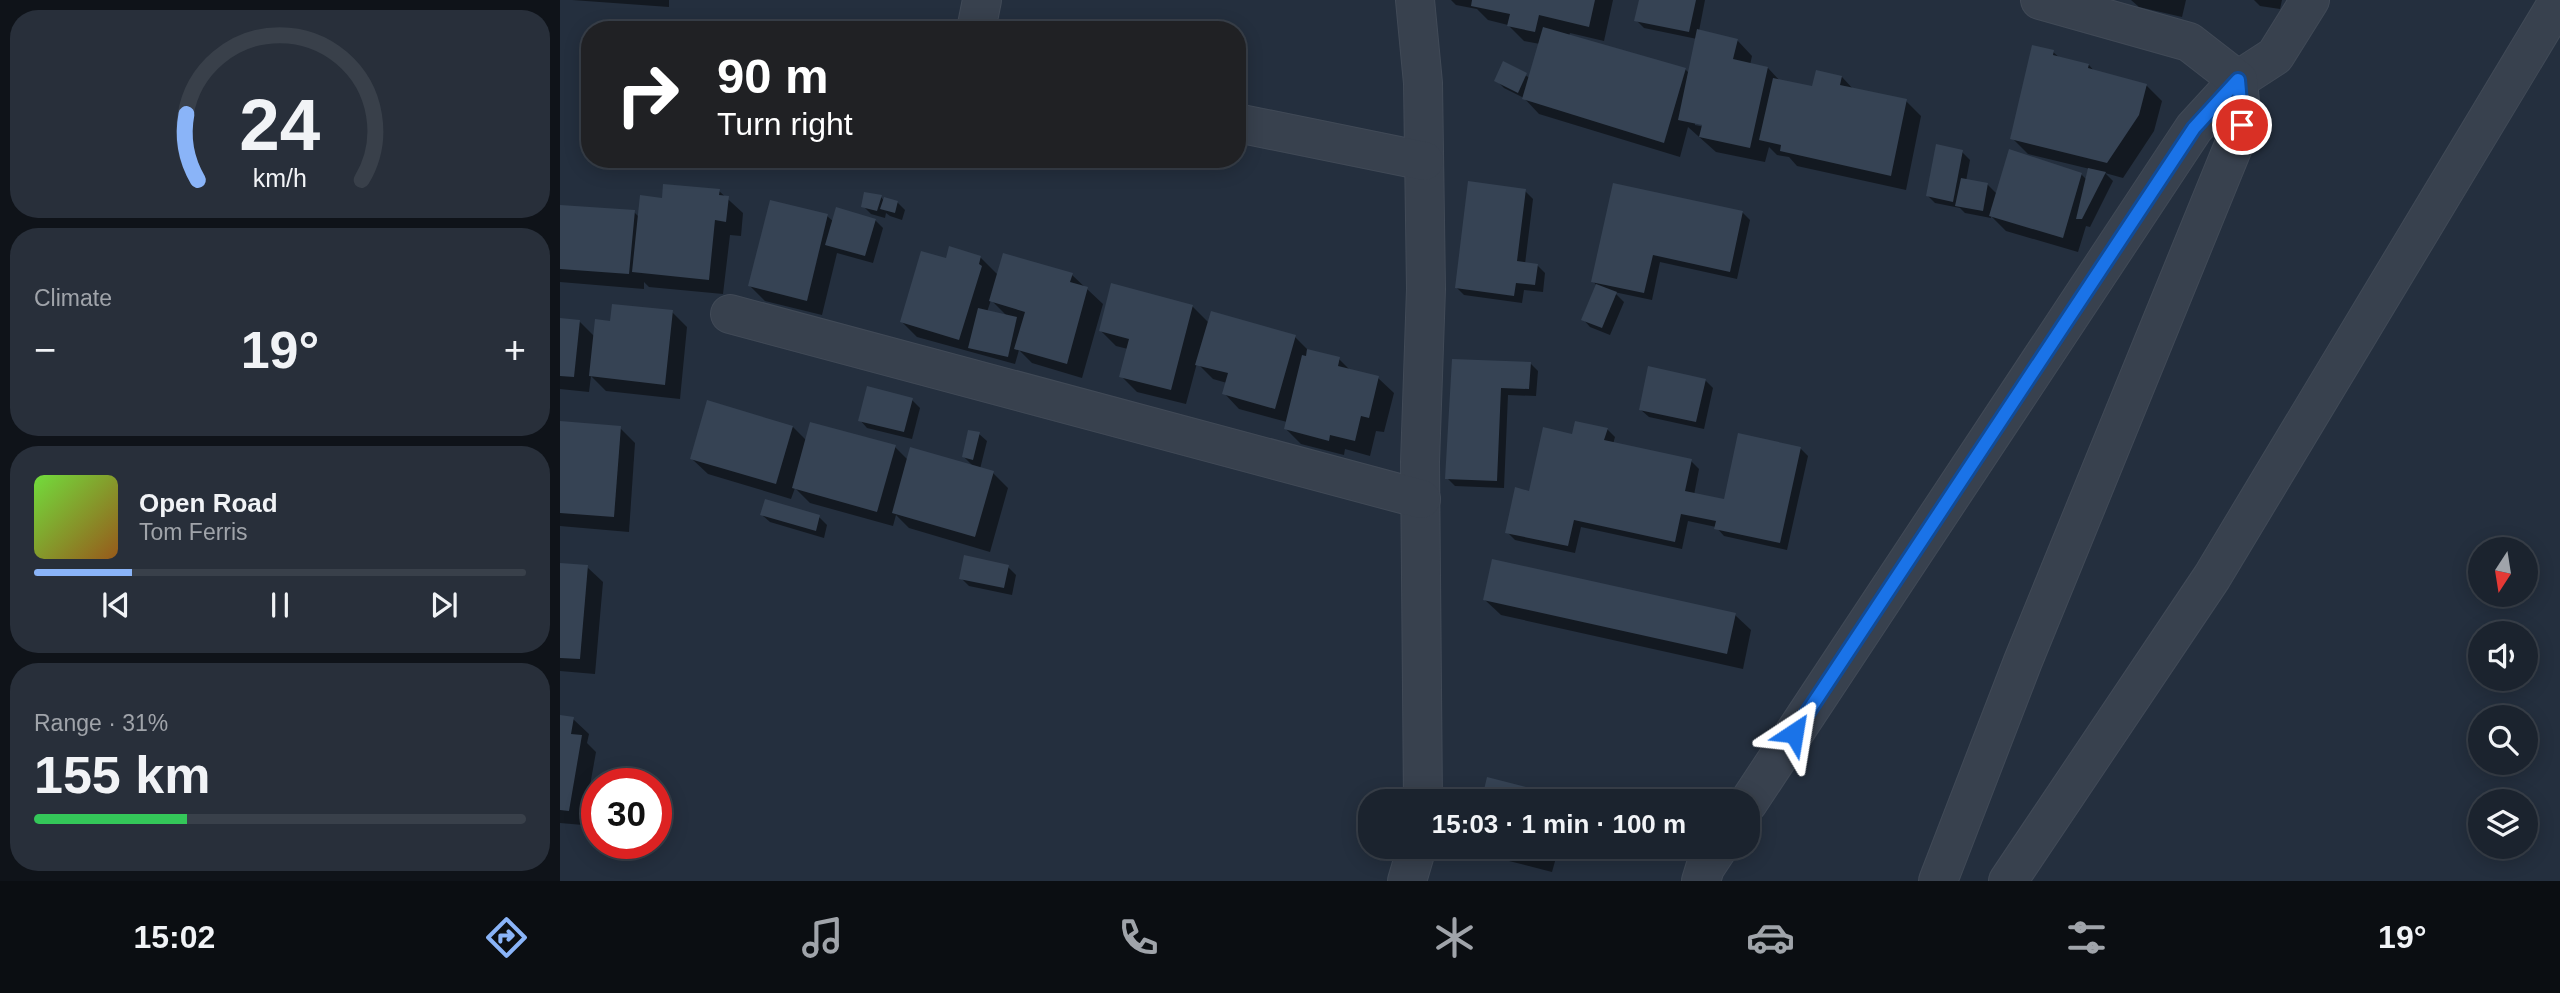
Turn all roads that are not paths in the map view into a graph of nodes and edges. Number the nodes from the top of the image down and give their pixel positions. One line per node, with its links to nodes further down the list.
1 (982, 0): 6 (street)
2 (1415, 0): 9 (street)
3 (2040, 0): 7 (street)
4 (2310, 0): 7 (street)
5 (2559, 0): 19 (street)
6 (978, 21)
7 (2238, 80): 13 (street); 18 (street)
8 (1246, 125): 9 (street)
9 (1424, 160): 11 (street)
10 (730, 314): 11 (street)
11 (1421, 499): 12 (street)
12 (1423, 789)
13 (1757, 789)
14 (1413, 859): 16 (street)
15 (1711, 859): 17 (street)
16 (1407, 881)
17 (1700, 881)
18 (1937, 881)
19 (2008, 881)

